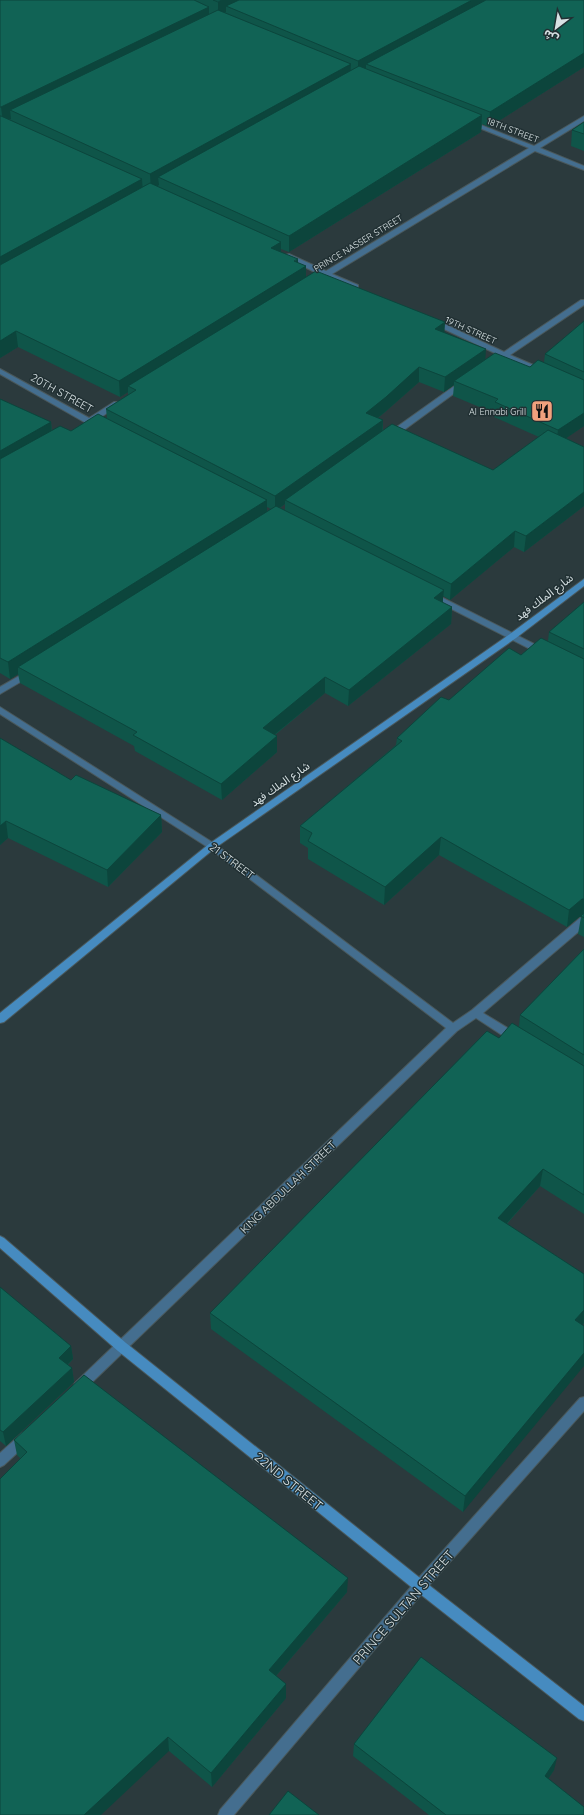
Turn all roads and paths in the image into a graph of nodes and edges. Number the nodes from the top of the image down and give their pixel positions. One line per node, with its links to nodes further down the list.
1 (584, 118): 3 (street, PRINCE NASSER STREET)
2 (460, 119): 3 (street, 18TH STREET)
3 (533, 148): 4 (street, 18TH STREET); 6 (street, PRINCE NASSER STREET)
4 (584, 168)
5 (277, 252): 6 (street)
6 (326, 274): 7 (street, PRINCE NASSER STREET); 8 (street)
7 (306, 286)
8 (362, 290)
9 (584, 302): 11 (street)
10 (426, 319): 11 (street, 19TH STREET)
11 (504, 355): 12 (street); 14 (street, 19TH STREET)
12 (485, 369)
13 (0, 371): 17 (street, 20TH STREET)
14 (544, 374)
15 (472, 378): 19 (street)
16 (124, 400): 17 (street)
17 (86, 423): 18 (street, 20TH STREET)
18 (104, 428)
19 (380, 442)
20 (584, 582): 22 (street, شارع الملك فهد)
21 (422, 590): 22 (street)
22 (513, 636): 23 (street); 27 (street, شارع الملك فهد)
23 (552, 656)
24 (40, 666): 25 (street)
25 (0, 691)
26 (0, 710): 27 (street, 21 STREET)
27 (212, 846): 30 (street, شارع الملك فهد); 31 (street, 21 STREET)
28 (584, 921): 29 (street, KING ABDULLAH STREET)
29 (476, 1013): 31 (street, KING ABDULLAH STREET); 32 (street)
30 (0, 1019)
31 (453, 1028): 34 (street, KING ABDULLAH STREET)
32 (523, 1043)
33 (0, 1241): 34 (street, 22ND STREET)
34 (122, 1347): 35 (street, KING ABDULLAH STREET); 39 (street, 22ND STREET)
35 (70, 1396)
36 (584, 1402): 39 (street, PRINCE SULTAN STREET)
37 (35, 1429): 38 (street)
38 (0, 1461)
39 (420, 1586): 40 (street, 22ND STREET); 41 (street, PRINCE SULTAN STREET)
40 (584, 1714)
41 (225, 1815)

